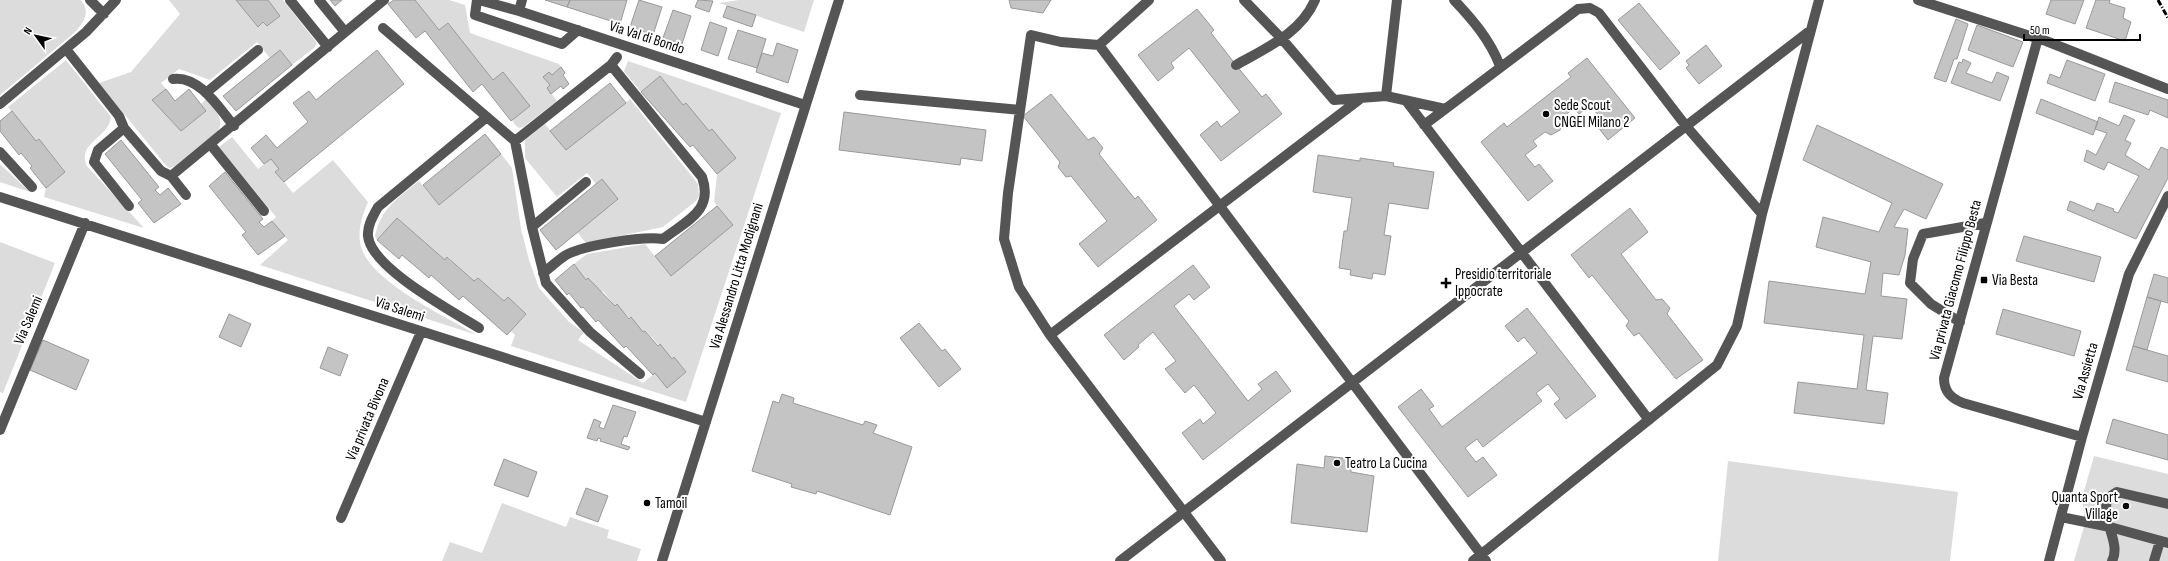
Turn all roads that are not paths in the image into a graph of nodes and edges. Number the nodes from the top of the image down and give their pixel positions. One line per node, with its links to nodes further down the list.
1 (90, 0): 17 (street)
2 (116, 0): 17 (street)
3 (290, 0): 25 (street)
4 (318, 0): 21 (street)
5 (478, 0): 16 (street, Via Val di Bondo); 19 (street)
6 (522, 0): 16 (street)
7 (839, 0): 38 (street, Via Alessandro Litta Modignani)
8 (1149, 0): 24 (street)
9 (1244, 0): 23 (street)
10 (1315, 0): 23 (street)
11 (1398, 0): 34 (street)
12 (1454, 0): 29 (street)
13 (1819, 0): 20 (street)
14 (1918, 0): 22 (street)
15 (380, 1): 21 (street)
16 (519, 11): 19 (street, Via Val di Bondo)
17 (104, 14): 26 (street)
18 (383, 28): 41 (street)
19 (578, 30): 38 (street, Via Val di Bondo)
20 (1811, 30): 44 (street); 58 (street)
21 (345, 32): 25 (street)
22 (2038, 38): 31 (street); 60 (street, Via privata Giacomo Filippo Besta)
23 (1282, 39): 28 (street); 35 (street)
24 (1099, 45): 40 (street); 56 (street)
25 (328, 46): 43 (street)
26 (66, 49): 37 (street); 45 (street)
27 (258, 50): 32 (street)
28 (1236, 65)
29 (1500, 66): 39 (street); 44 (street)
30 (173, 79): 32 (street)
31 (2168, 89)
32 (207, 92): 43 (street)
33 (860, 95): 40 (street)
34 (1386, 96): 35 (street); 36 (street)
35 (1360, 100): 56 (street)
36 (1407, 102): 39 (street); 42 (street)
37 (0, 104)
38 (805, 105): 71 (street, Via Alessandro Litta Modignani)
39 (1445, 109): 42 (street)
40 (1020, 110): 67 (street)
41 (487, 118): 46 (street); 65 (street)
42 (1424, 125): 62 (street)
43 (234, 126): 47 (street)
44 (1686, 126): 58 (street); 62 (street)
45 (124, 128): 49 (street); 55 (street)
46 (515, 141): 61 (street); 63 (street)
47 (211, 145): 49 (street); 57 (street)
48 (0, 152): 51 (street)
49 (171, 176): 52 (street)
50 (586, 182): 61 (street)
51 (32, 187)
52 (186, 195)
53 (2168, 196): 73 (street, Via Assietta)
54 (0, 197): 59 (street, Via Salemi)
55 (129, 206)
56 (1220, 207): 67 (street); 69 (street)
57 (264, 211)
58 (1762, 214): 70 (street)
59 (85, 223): 66 (street, Via Salemi); 72 (street, Via Salemi)
60 (1986, 223): 64 (street, Via privata Giacomo Filippo Besta); 64 (street)
61 (532, 227): 63 (street)
62 (1521, 252): 69 (street); 70 (street)
63 (543, 273): 68 (street)
64 (1960, 322): 73 (street, Via privata Giacomo Filippo Besta)
65 (479, 328)
66 (421, 332): 71 (street, Via Salemi); 77 (street, Via privata Bivona)
67 (1050, 335): 75 (street)
68 (640, 374)
69 (1352, 382): 75 (street); 80 (street)
70 (1649, 420): 80 (street)
71 (706, 422): 81 (street, Via Alessandro Litta Modignani)
72 (0, 430)
73 (2082, 437): 76 (street, Via Assietta)
74 (2168, 504): 78 (street)
75 (1183, 513): 82 (street); 83 (street)
76 (2061, 517): 78 (street); 84 (street, Via Assietta)
77 (341, 518)
78 (2110, 527): 79 (street); 85 (street)
79 (2164, 542): 86 (street)
80 (1480, 559)
81 (662, 561)
82 (1120, 561)
83 (1220, 561)
84 (2049, 561)
85 (2112, 561)
86 (2154, 561)

